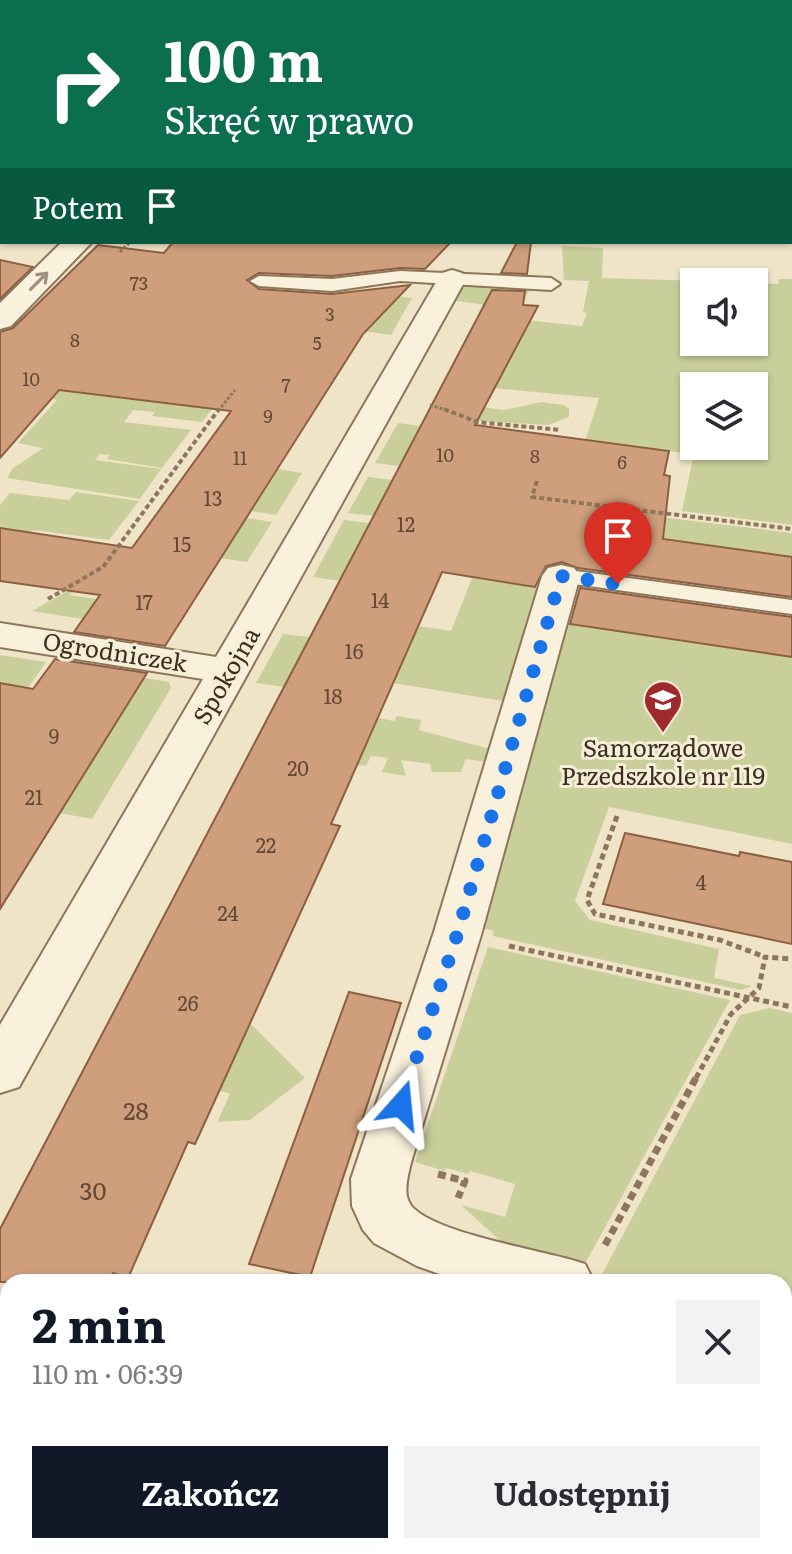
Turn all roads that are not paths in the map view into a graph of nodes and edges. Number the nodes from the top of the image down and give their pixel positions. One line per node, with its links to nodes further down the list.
1 (76, 244): 5 (street, one-way to 1)
2 (452, 279): 3 (lane); 4 (lane); 9 (street, Spokojna)
3 (259, 281)
4 (551, 284)
5 (0, 320)
6 (561, 576): 7 (lane); 11 (street)
7 (792, 607)
8 (0, 635): 9 (street, Ogrodniczek)
9 (229, 671): 10 (street, Spokojna)
10 (0, 1072)
11 (580, 1271)

